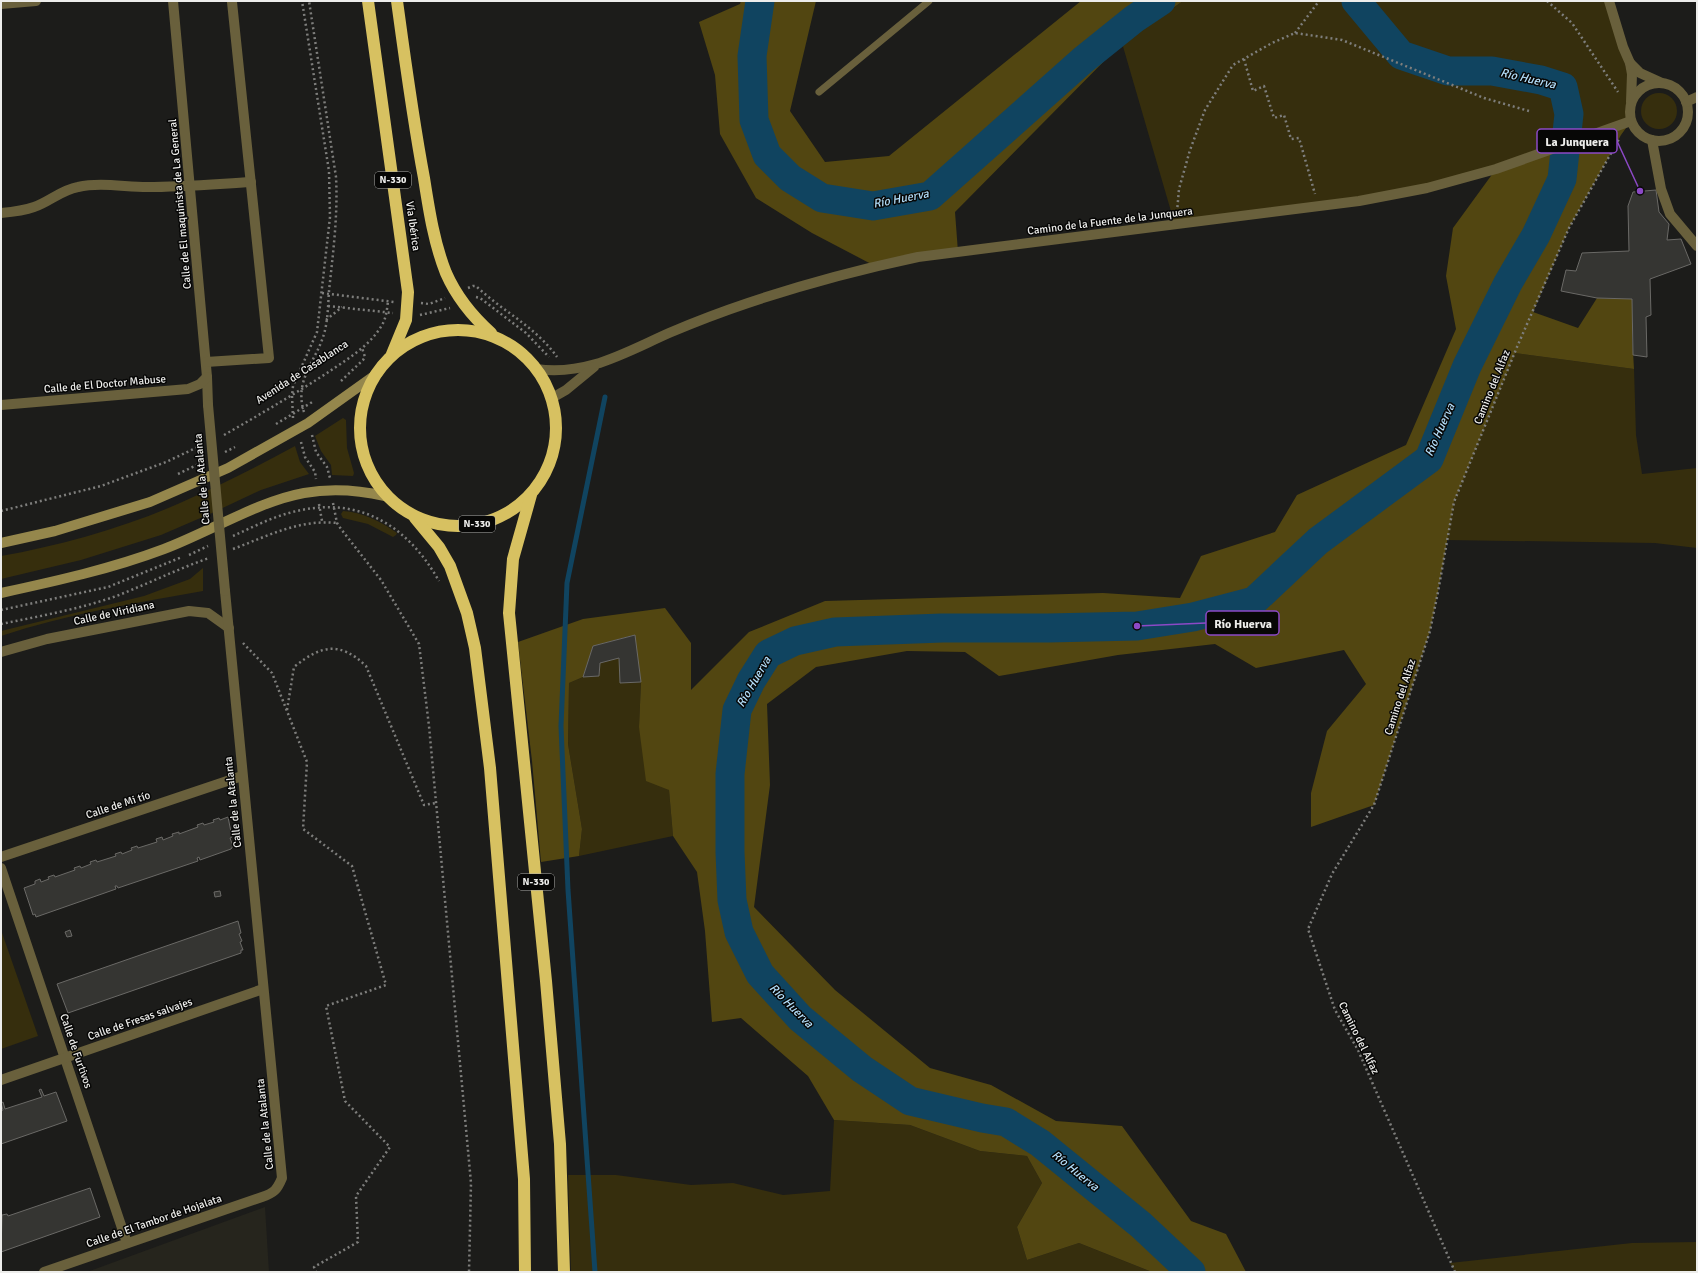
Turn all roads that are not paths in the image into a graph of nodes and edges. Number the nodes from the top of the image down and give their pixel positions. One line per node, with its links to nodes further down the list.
1 (36, 1): 8 (street)
2 (173, 1): 18 (street, Calle de El maquinista de La General)
3 (368, 1): 22 (highway, Vía Ibérica / N-330)
4 (397, 1): 21 (highway, Vía Ibérica / N-330)
5 (929, 1): 11 (lane)
6 (1610, 1): 9 (street)
7 (232, 2): 17 (street)
8 (1, 4)
9 (1630, 63): 10 (street); 14 (street)
10 (1662, 83): 13 (street); 14 (street)
11 (818, 92)
12 (1697, 98): 13 (street)
13 (1686, 102): 16 (street)
14 (1630, 106): 15 (street)
15 (1631, 121): 16 (street); 24 (street, Camino de la Fuente de la Junquera)
16 (1652, 140): 20 (street)
17 (251, 182): 18 (street); 23 (street)
18 (190, 186): 19 (street); 23 (street, Calle de El maquinista de La General)
19 (1, 213)
20 (1697, 246)
21 (492, 334): 22 (highway, N-330); 25 (highway, N-330)
22 (391, 357): 26 (highway, N-330)
23 (206, 362): 27 (street, Calle de El maquinista de La General)
24 (597, 364): 25 (street, Camino de la Fuente de la Junquera); 28 (street, Camino de la Fuente de la Junquera)
25 (536, 369): 28 (highway, N-330)
26 (378, 373): 32 (highway, N-330); 34 (main road)
27 (207, 377): 29 (street, Calle de El Doctor Mabuse); 30 (street, Calle de El maquinista de La General)
28 (552, 398): 31 (highway, N-330)
29 (1, 405)
30 (208, 405): 36 (street, Calle de la Atalanta, bridge)
31 (531, 495): 33 (highway, N-330); 48 (highway, N-330)
32 (385, 496): 33 (highway, N-330); 35 (main road)
33 (415, 518): 47 (highway, N-330)
34 (1, 543)
35 (1, 593)
36 (228, 628): 37 (street, Calle de Viridiana); 38 (street, Calle de la Atalanta)
37 (1, 652)
38 (242, 776): 39 (street, Calle de Mi tío); 41 (street, Calle de la Atalanta)
39 (1, 857)
40 (1, 868): 42 (street, Calle de Furtivos)
41 (263, 988): 42 (street, Calle de Fresas salvajes); 44 (street, Calle de la Atalanta)
42 (66, 1057): 43 (street, Calle de Fresas salvajes); 45 (street, Calle de Furtivos)
43 (1, 1080)
44 (273, 1193): 45 (street, Calle de El Tambor de Hojalata)
45 (127, 1243): 46 (street, Calle de El Tambor de Hojalata)
46 (44, 1272)
47 (525, 1272)
48 (564, 1272)

